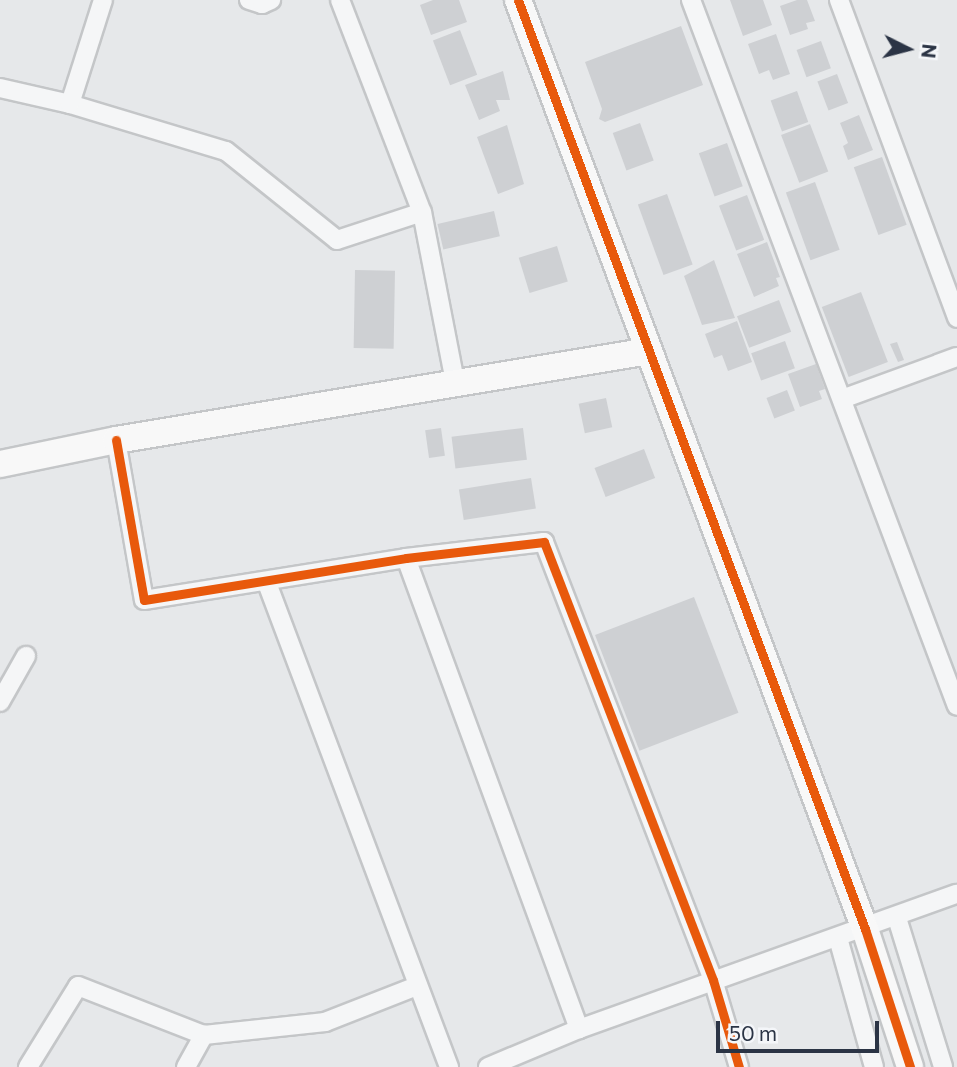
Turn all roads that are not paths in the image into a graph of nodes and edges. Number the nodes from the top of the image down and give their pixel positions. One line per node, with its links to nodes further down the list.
1 (103, 0): 9 (street)
2 (249, 0): 3 (street)
3 (271, 0)
4 (340, 0): 10 (street)
5 (518, 0): 12 (street)
6 (691, 0): 15 (street)
7 (839, 0): 11 (street)
8 (0, 88): 9 (street)
9 (70, 104): 10 (street)
10 (422, 212): 14 (street)
11 (957, 318)
12 (649, 351): 14 (street); 25 (street)
13 (957, 357): 15 (street)
14 (456, 387): 16 (street)
15 (842, 399): 22 (street)
16 (116, 440): 17 (street); 19 (street)
17 (0, 464)
18 (406, 558): 19 (street); 27 (street); 29 (street)
19 (267, 583): 28 (street)
20 (26, 656): 21 (street)
21 (1, 696)
22 (957, 706)
23 (957, 894): 24 (street)
24 (897, 918): 25 (street); 38 (street)
25 (865, 929): 26 (street); 37 (street)
26 (838, 938): 27 (street); 36 (street)
27 (713, 980): 29 (street); 35 (street)
28 (417, 986): 30 (street); 33 (street)
29 (579, 1029): 34 (street)
30 (204, 1035): 31 (street); 32 (street)
31 (28, 1067)
32 (186, 1067)
33 (449, 1067)
34 (488, 1067)
35 (739, 1067)
36 (874, 1067)
37 (910, 1067)
38 (943, 1067)

